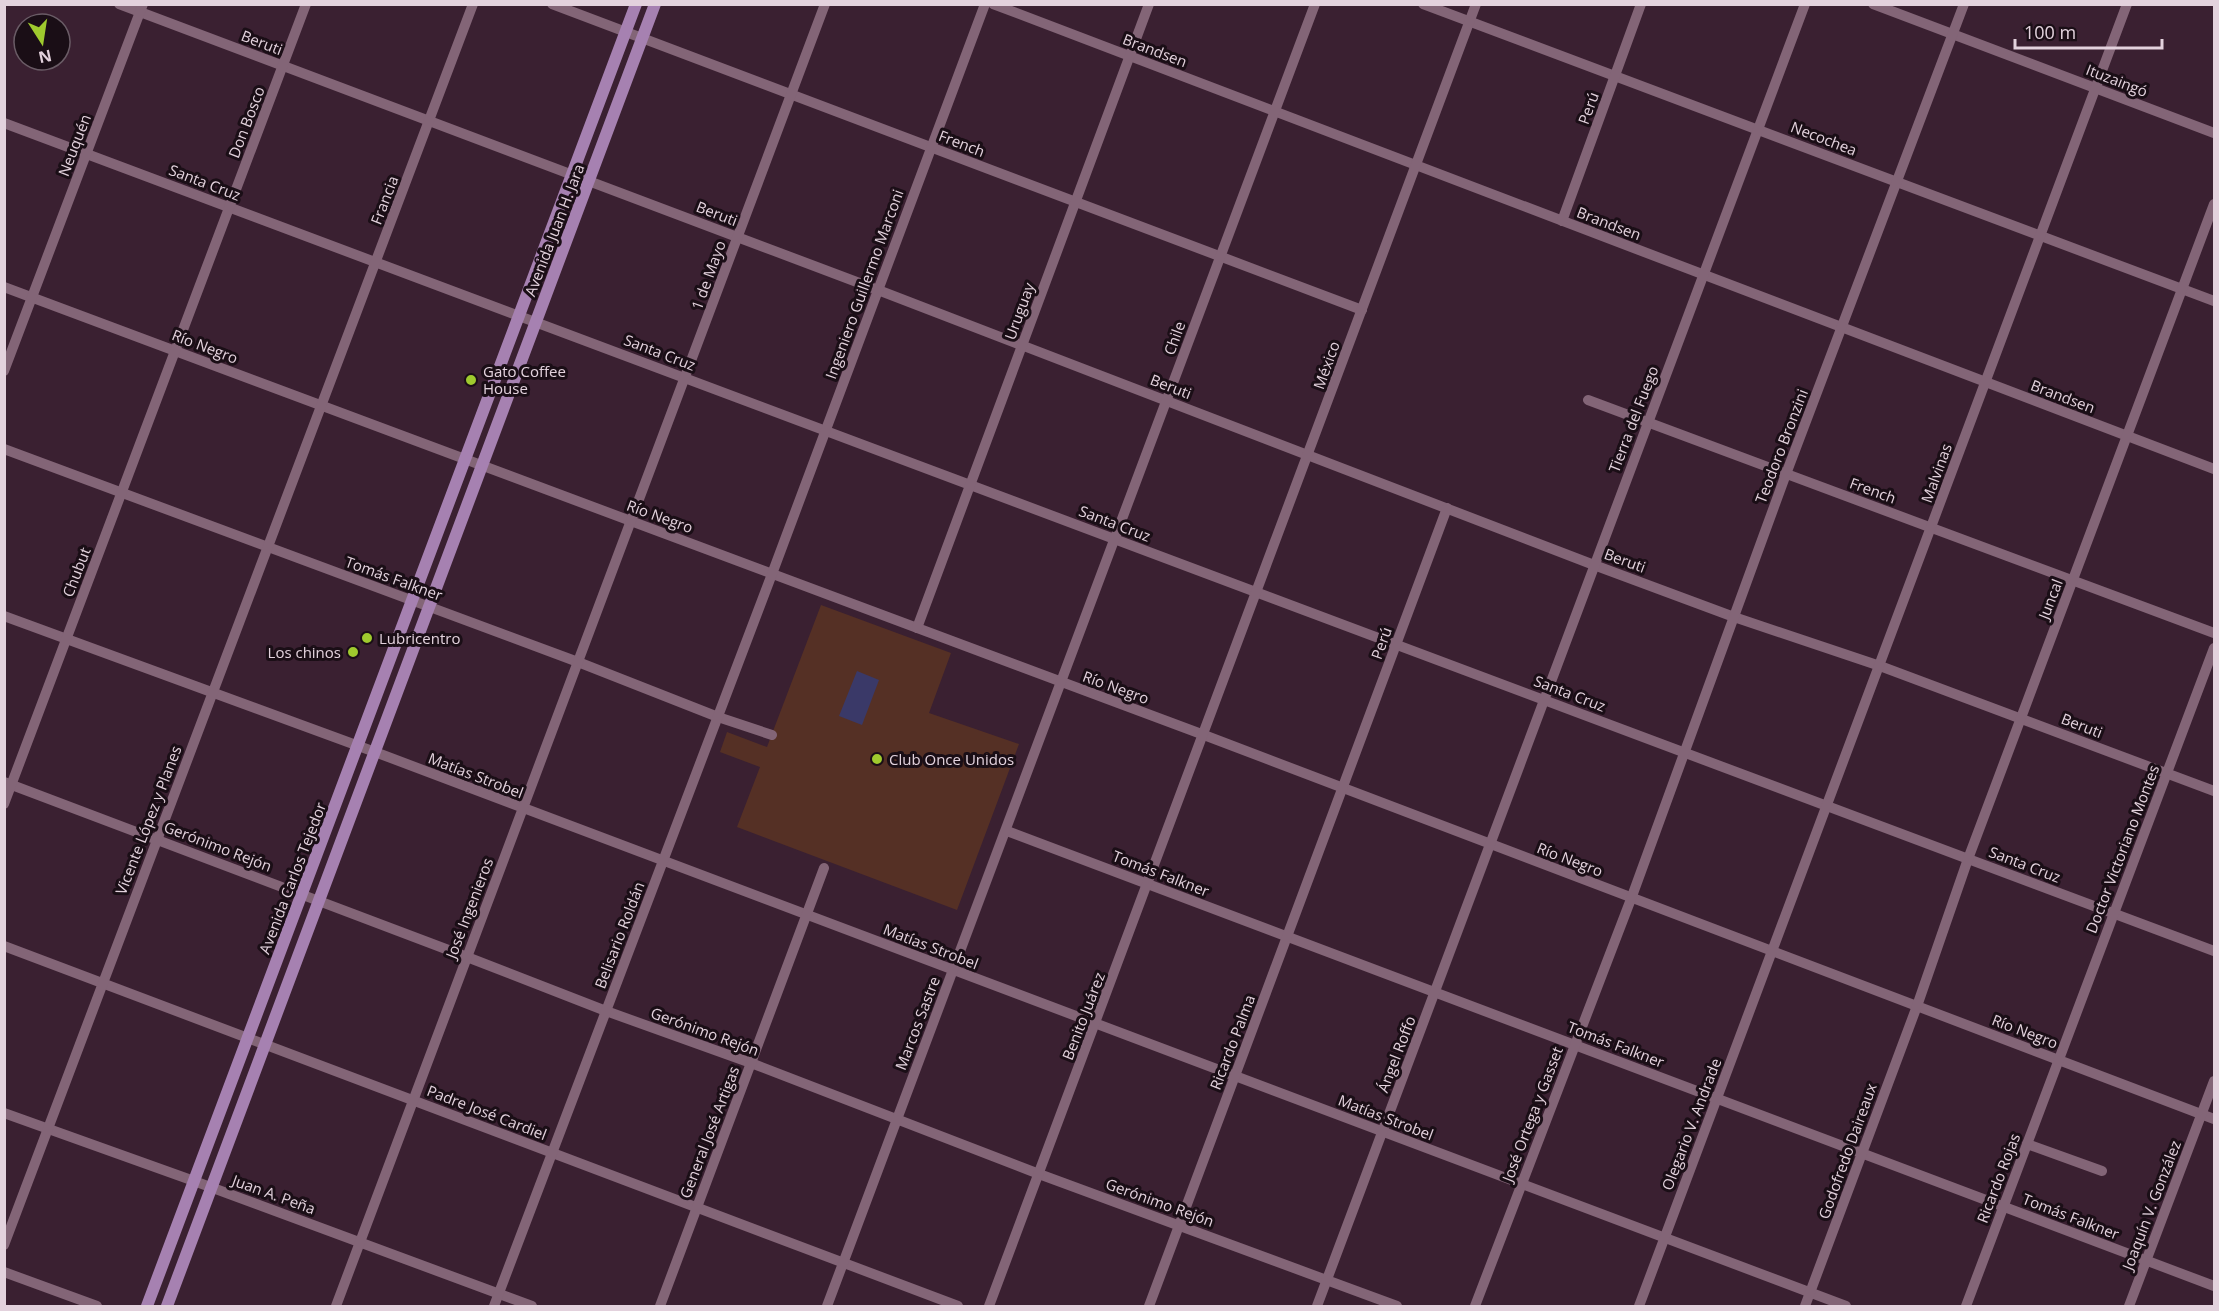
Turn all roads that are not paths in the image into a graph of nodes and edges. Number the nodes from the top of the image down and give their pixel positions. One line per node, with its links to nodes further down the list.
1 (119, 4): 19 (street, Beruti)
2 (306, 4): 25 (street, Don Bosco)
3 (473, 4): 30 (street, Francia)
4 (552, 4): 21 (street, French)
5 (636, 4): 21 (main road, Avenida Juan H. Jara)
6 (655, 4): 23 (main road, Avenida Juan H. Jara)
7 (825, 4): 28 (street, 1 de Mayo)
8 (984, 4): 34 (street, Ingeniero Guillermo Marconi)
9 (993, 4): 24 (street, Brandsen)
10 (1149, 4): 24 (street, Uruguay)
11 (1315, 4): 29 (street, Chile)
12 (1423, 4): 20 (street, Necochea)
13 (1476, 4): 20 (street, México)
14 (1641, 4): 26 (street, Perú)
15 (1805, 4): 32 (street, Tierra del Fuego)
16 (1873, 4): 22 (street, Ituzaingó)
17 (1964, 4): 22 (street, Teodoro Bronzini)
18 (2127, 4): 27 (street, Malvinas)
19 (142, 8): 25 (street, Beruti); 35 (street, Neuquén)
20 (1470, 23): 26 (street, Necochea); 36 (street, México)
21 (625, 32): 23 (street, French); 37 (main road, Avenida Juan H. Jara)
22 (1953, 34): 27 (street, Ituzaingó); 39 (street, Teodoro Bronzini)
23 (642, 39): 28 (street, French); 38 (main road, Avenida Juan H. Jara)
24 (1130, 57): 29 (street, Brandsen); 40 (street, Uruguay)
25 (283, 66): 30 (street, Beruti); 42 (street, Don Bosco)
26 (1615, 75): 32 (street, Necochea); 43 (street, Perú)
27 (2096, 88): 33 (street, Ituzaingó); 44 (street, Malvinas)
28 (791, 95): 34 (street, French); 45 (street, 1 de Mayo)
29 (1275, 112): 36 (street, Brandsen); 46 (street, Chile)
30 (430, 121): 37 (street, Beruti); 47 (street, Francia)
31 (4, 123): 35 (street, Santa Cruz)
32 (1758, 129): 39 (street, Necochea); 48 (street, Tierra del Fuego)
33 (2214, 133)
34 (931, 147): 40 (street, French); 51 (street, Ingeniero Guillermo Marconi)
35 (87, 154): 42 (street, Santa Cruz); 52 (street, Neuquén)
36 (1416, 166): 43 (street, Brandsen); 54 (street, México)
37 (572, 175): 38 (street, Beruti); 55 (main road, Avenida Juan H. Jara)
38 (589, 181): 45 (street, Beruti); 56 (main road, Avenida Juan H. Jara)
39 (1897, 182): 44 (street, Necochea); 57 (street, Teodoro Bronzini)
40 (1076, 203): 46 (street, French); 58 (street, Uruguay)
41 (2214, 204): 50 (street, Juncal)
42 (229, 207): 47 (street, Santa Cruz); 59 (street, Don Bosco)
43 (1562, 221): 48 (street, Brandsen)
44 (2041, 236): 50 (street, Necochea); 62 (street, Malvinas)
45 (738, 237): 51 (street, Beruti); 61 (street, 1 de Mayo)
46 (1221, 257): 54 (street, French); 63 (street, Chile)
47 (376, 262): 55 (street, Santa Cruz); 65 (street, Francia)
48 (1704, 275): 57 (street, Brandsen); 66 (street, Tierra del Fuego)
49 (4, 287): 52 (street, Río Negro)
50 (2183, 289): 53 (street, Necochea); 68 (street, Juncal)
51 (878, 290): 58 (street, Beruti); 67 (street, Ingeniero Guillermo Marconi)
52 (32, 297): 59 (street, Río Negro); 60 (street, Neuquén)
53 (2214, 301)
54 (1362, 310): 70 (street, México)
55 (519, 316): 56 (street, Santa Cruz); 71 (main road, Avenida Juan H. Jara)
56 (536, 322): 61 (street, Santa Cruz); 72 (main road, Avenida Juan H. Jara)
57 (1842, 327): 62 (street, Brandsen); 74 (street, Teodoro Bronzini)
58 (1023, 345): 63 (street, Beruti); 75 (street, Uruguay)
59 (175, 351): 65 (street, Río Negro); 76 (street, Chubut)
60 (4, 371)
61 (686, 378): 67 (street, Santa Cruz); 78 (street, 1 de Mayo)
62 (1986, 382): 68 (street, Brandsen); 79 (street, Malvinas)
63 (1167, 400): 70 (street, Beruti); 80 (street, Chile)
64 (1588, 400): 66 (street, French)
65 (322, 406): 71 (street, Río Negro); 81 (street, Vicente López y Planes)
66 (1648, 423): 74 (street, French); 82 (street, Tierra del Fuego)
67 (826, 431): 75 (street, Santa Cruz); 83 (street, Ingeniero Guillermo Marconi)
68 (2127, 436): 73 (street, Brandsen); 84 (street, Juncal)
69 (4, 449): 76 (street, Tomás Falkner)
70 (1308, 455): 77 (street, Beruti); 85 (street, México)
71 (465, 460): 72 (street, Río Negro); 86 (main road, Avenida Carlos Tejedor)
72 (482, 467): 78 (street, Río Negro); 87 (main road)
73 (2214, 469)
74 (1786, 474): 79 (street, French); 89 (street, Teodoro Bronzini)
75 (971, 485): 80 (street, Santa Cruz); 90 (street, Uruguay)
76 (122, 492): 81 (street, Tomás Falkner); 92 (street, Chubut)
77 (1447, 508): 82 (street, Beruti); 93 (street, Perú)
78 (632, 522): 83 (street, Río Negro); 95 (street, José Ingenieros)
79 (1931, 528): 84 (street, French); 96 (street, Malvinas)
80 (1115, 539): 85 (street, Santa Cruz); 97 (street, Chile)
81 (267, 547): 86 (street, Tomás Falkner); 98 (street, Vicente López y Planes)
82 (1594, 565): 89 (street, Beruti); 99 (street, Tierra del Fuego)
83 (772, 574): 90 (street, Río Negro); 100 (street, Belisario Roldán)
84 (2073, 581): 91 (street, French); 101 (street, Juncal)
85 (1257, 592): 93 (street, Santa Cruz); 103 (street, México)
86 (412, 601): 87 (street, Tomás Falkner); 104 (main road, Avenida Carlos Tejedor)
87 (429, 607): 95 (street, Tomás Falkner); 105 (main road)
88 (4, 616): 92 (street, Matías Strobel)
89 (1734, 616): 96 (street, Beruti); 106 (street, Teodoro Bronzini)
90 (917, 628): 97 (street, Río Negro)
91 (2214, 633)
92 (67, 639): 98 (street, Matías Strobel); 108 (street, Chubut)
93 (1396, 645): 99 (street, Santa Cruz); 109 (street, Perú)
94 (2214, 648): 107 (street, Doctor Victoriano Montes)
95 (578, 662): 100 (street, Tomás Falkner); 113 (street, José Ingenieros)
96 (1880, 666): 101 (street, Beruti); 112 (street, Malvinas)
97 (1062, 682): 103 (street, Río Negro); 114 (street, Marcos Sastre)
98 (212, 693): 104 (street, Matías Strobel); 115 (street, Vicente López y Planes)
99 (1544, 699): 106 (street, Santa Cruz); 116 (street, Tierra del Fuego)
100 (718, 717): 102 (street, Tomás Falkner); 118 (street, Belisario Roldán)
101 (2021, 718): 107 (street, Beruti); 117 (street, Juncal)
102 (772, 735)
103 (1204, 735): 109 (street, Río Negro); 120 (street, Benito Juárez)
104 (358, 746): 105 (street, Matías Strobel); 121 (main road, Avenida Carlos Tejedor)
105 (375, 752): 113 (street, Matías Strobel); 123 (main road)
106 (1683, 752): 112 (street, Santa Cruz); 122 (street, Teodoro Bronzini)
107 (2167, 773): 110 (street, Beruti); 124 (street, Doctor Victoriano Montes)
108 (8, 783): 111 (street, Chubut); 115 (street, Gerónimo Rejón)
109 (1343, 788): 116 (street, Río Negro); 126 (street, Ricardo Palma)
110 (2214, 791)
111 (4, 804)
112 (1827, 806): 117 (street, Santa Cruz); 129 (street, Malvinas)
113 (523, 808): 118 (street, Matías Strobel); 130 (street, José Ingenieros)
114 (1007, 831): 120 (street, Tomás Falkner); 131 (street, Marcos Sastre)
115 (157, 840): 121 (street, Gerónimo Rejón); 132 (street, Vicente López y Planes)
116 (1491, 845): 122 (street, Río Negro); 133 (street, Ángel Roffo)
117 (1968, 859): 124 (street, Santa Cruz); 134 (street, Juncal)
118 (663, 861): 125 (street, Matías Strobel); 135 (street, Belisario Roldán)
119 (824, 868): 125 (street, General José Artigas)
120 (1148, 884): 126 (street, Tomás Falkner); 136 (street, Benito Juárez)
121 (302, 894): 123 (street, Gerónimo Rejón); 137 (main road, Avenida Carlos Tejedor)
122 (1631, 899): 129 (street, Río Negro); 139 (street, José Ortega y Gasset)
123 (319, 901): 130 (street, Gerónimo Rejón); 138 (main road)
124 (2114, 914): 128 (street, Santa Cruz); 140 (street, Doctor Victoriano Montes)
125 (806, 915): 131 (street, Matías Strobel); 141 (street, General José Artigas)
126 (1287, 937): 133 (street, Tomás Falkner); 142 (street, Ricardo Palma)
127 (4, 946): 132 (street, Padre José Cardiel)
128 (2214, 951)
129 (1772, 952): 134 (street, Río Negro); 144 (street, Olegario V. Andrade)
130 (467, 957): 135 (street, Gerónimo Rejón); 145 (street, José Ingenieros)
131 (953, 970): 136 (street, Matías Strobel); 148 (street, Marcos Sastre)
132 (103, 983): 137 (street, Padre José Cardiel); 150 (street, Vicente López y Planes)
133 (1435, 992): 139 (street, Tomás Falkner); 151 (street, Ángel Roffo)
134 (1917, 1006): 140 (street, Río Negro); 153 (street, Godofredo Daireaux)
135 (606, 1011): 141 (street, Gerónimo Rejón); 154 (street, Belisario Roldán)
136 (1095, 1024): 142 (street, Matías Strobel); 156 (street, Benito Juárez)
137 (248, 1038): 138 (street, Padre José Cardiel); 157 (main road, Avenida Carlos Tejedor)
138 (266, 1044): 145 (street, Padre José Cardiel); 159 (main road)
139 (1575, 1045): 144 (street, Tomás Falkner); 158 (street, José Ortega y Gasset)
140 (2059, 1060): 147 (street, Río Negro); 152 (street, Ricardo Rojas)
141 (751, 1063): 148 (street, Gerónimo Rejón); 160 (street, General José Artigas)
142 (1235, 1077): 151 (street, Matías Strobel); 162 (street, Ricardo Palma)
143 (2214, 1081): 147 (street, Joaquín V. González)
144 (1717, 1099): 153 (street, Tomás Falkner); 163 (street, Olegario V. Andrade)
145 (413, 1100): 154 (street, Padre José Cardiel); 164 (street, José Ingenieros)
146 (4, 1113): 150 (street, Juan A. Peña)
147 (2202, 1114): 149 (street, Río Negro); 166 (street, Joaquín V. González)
148 (897, 1119): 156 (street, Gerónimo Rejón); 167 (street, Marcos Sastre)
149 (2214, 1119)
150 (48, 1130): 157 (street, Juan A. Peña); 165 (street, Vicente López y Planes)
151 (1382, 1132): 158 (street, Matías Strobel); 169 (street, Ángel Roffo)
152 (2027, 1144): 155 (street); 161 (street, Ricardo Rojas)
153 (1862, 1152): 161 (street, Tomás Falkner); 171 (street, Godofredo Daireaux)
154 (552, 1154): 160 (street, Padre José Cardiel); 172 (street, Belisario Roldán)
155 (2102, 1171)
156 (1039, 1174): 162 (street, Gerónimo Rejón); 182 (street, Benito Juárez)
157 (194, 1180): 159 (street, Juan A. Peña); 174 (main road, Avenida Carlos Tejedor)
158 (1521, 1184): 163 (street, Matías Strobel); 186 (street, José Ortega y Gasset)
159 (212, 1187): 164 (street, Juan A. Peña); 175 (main road)
160 (697, 1207): 167 (street, Padre José Cardiel); 179 (street, General José Artigas)
161 (2004, 1207): 166 (street, Tomás Falkner); 190 (street, Ricardo Rojas)
162 (1179, 1225): 169 (street, Gerónimo Rejón); 183 (street, Ricardo Palma)
163 (1664, 1239): 171 (street, Matías Strobel); 187 (street, Olegario V. Andrade)
164 (360, 1242): 172 (street, Juan A. Peña); 176 (street, José Ingenieros)
165 (4, 1245)
166 (2146, 1260): 170 (street, Tomás Falkner); 191 (street, Joaquín V. González)
167 (843, 1262): 180 (street, Marcos Sastre); 181 (street, Padre José Cardiel)
168 (4, 1272): 173 (street)
169 (1327, 1280): 184 (street, Ángel Roffo); 185 (street, Gerónimo Rejón)
170 (2214, 1286)
171 (1810, 1293): 188 (street, Godofredo Daireaux); 189 (street, Matías Strobel)
172 (499, 1294): 177 (street, Belisario Roldán); 178 (street, Juan A. Peña)
173 (97, 1306)
174 (147, 1306)
175 (168, 1306)
176 (336, 1306)
177 (494, 1306)
178 (531, 1306)
179 (660, 1306)
180 (827, 1306)
181 (958, 1306)
182 (989, 1306)
183 (1149, 1306)
184 (1317, 1306)
185 (1397, 1306)
186 (1475, 1306)
187 (1639, 1306)
188 (1805, 1306)
189 (1846, 1306)
190 (1966, 1306)
191 (2129, 1306)

